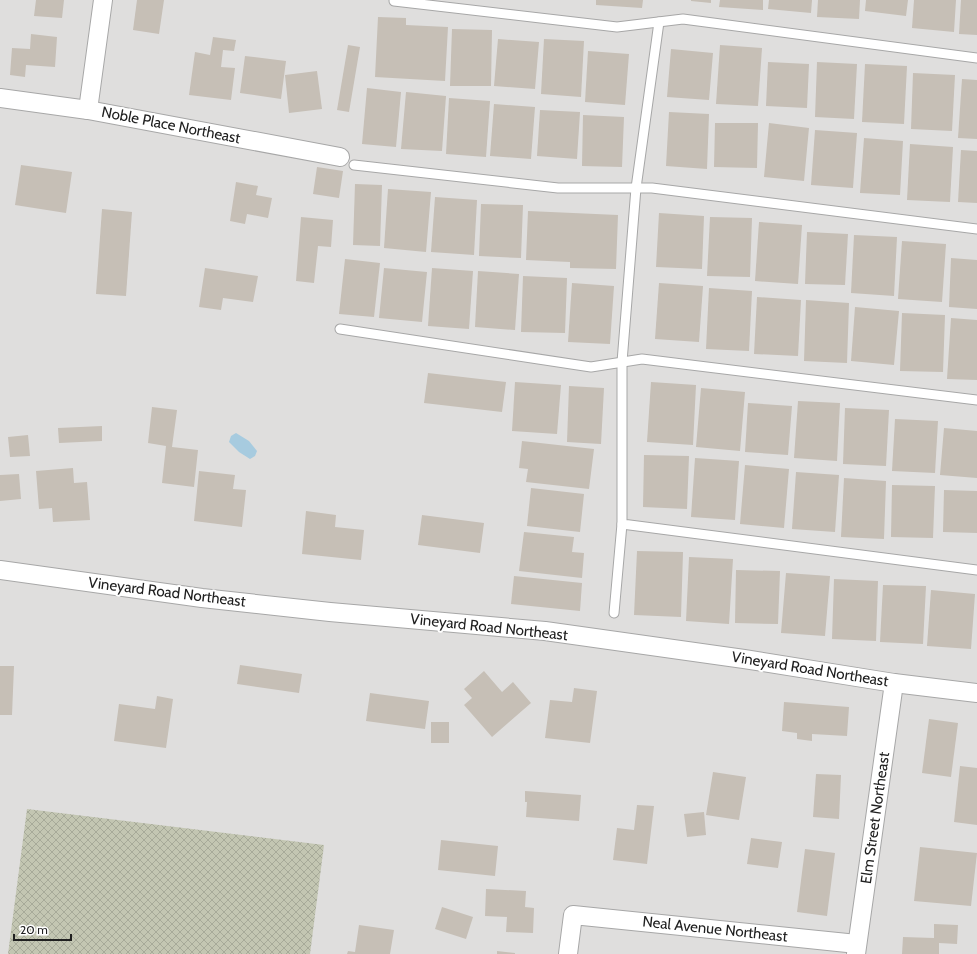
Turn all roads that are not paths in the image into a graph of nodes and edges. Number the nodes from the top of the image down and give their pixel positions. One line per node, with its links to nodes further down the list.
1 (103, 0): 6 (street)
2 (394, 1): 3 (lane)
3 (659, 22): 4 (lane); 8 (lane)
4 (977, 58)
5 (0, 98): 6 (street, Noble Place Northeast)
6 (88, 110): 7 (street, Noble Place Northeast)
7 (347, 161): 8 (lane)
8 (636, 188): 9 (lane); 11 (lane)
9 (977, 229)
10 (340, 329): 11 (lane)
11 (622, 362): 12 (lane); 13 (lane)
12 (977, 400)
13 (622, 524): 15 (lane); 16 (lane)
14 (0, 570): 17 (street, Vineyard Road Northeast)
15 (977, 570)
16 (614, 613)
17 (894, 683): 18 (street, Vineyard Road Northeast); 19 (street, Elm Street Northeast)
18 (977, 693)
19 (857, 949): 20 (street, Neal Avenue Northeast)
20 (568, 954)

